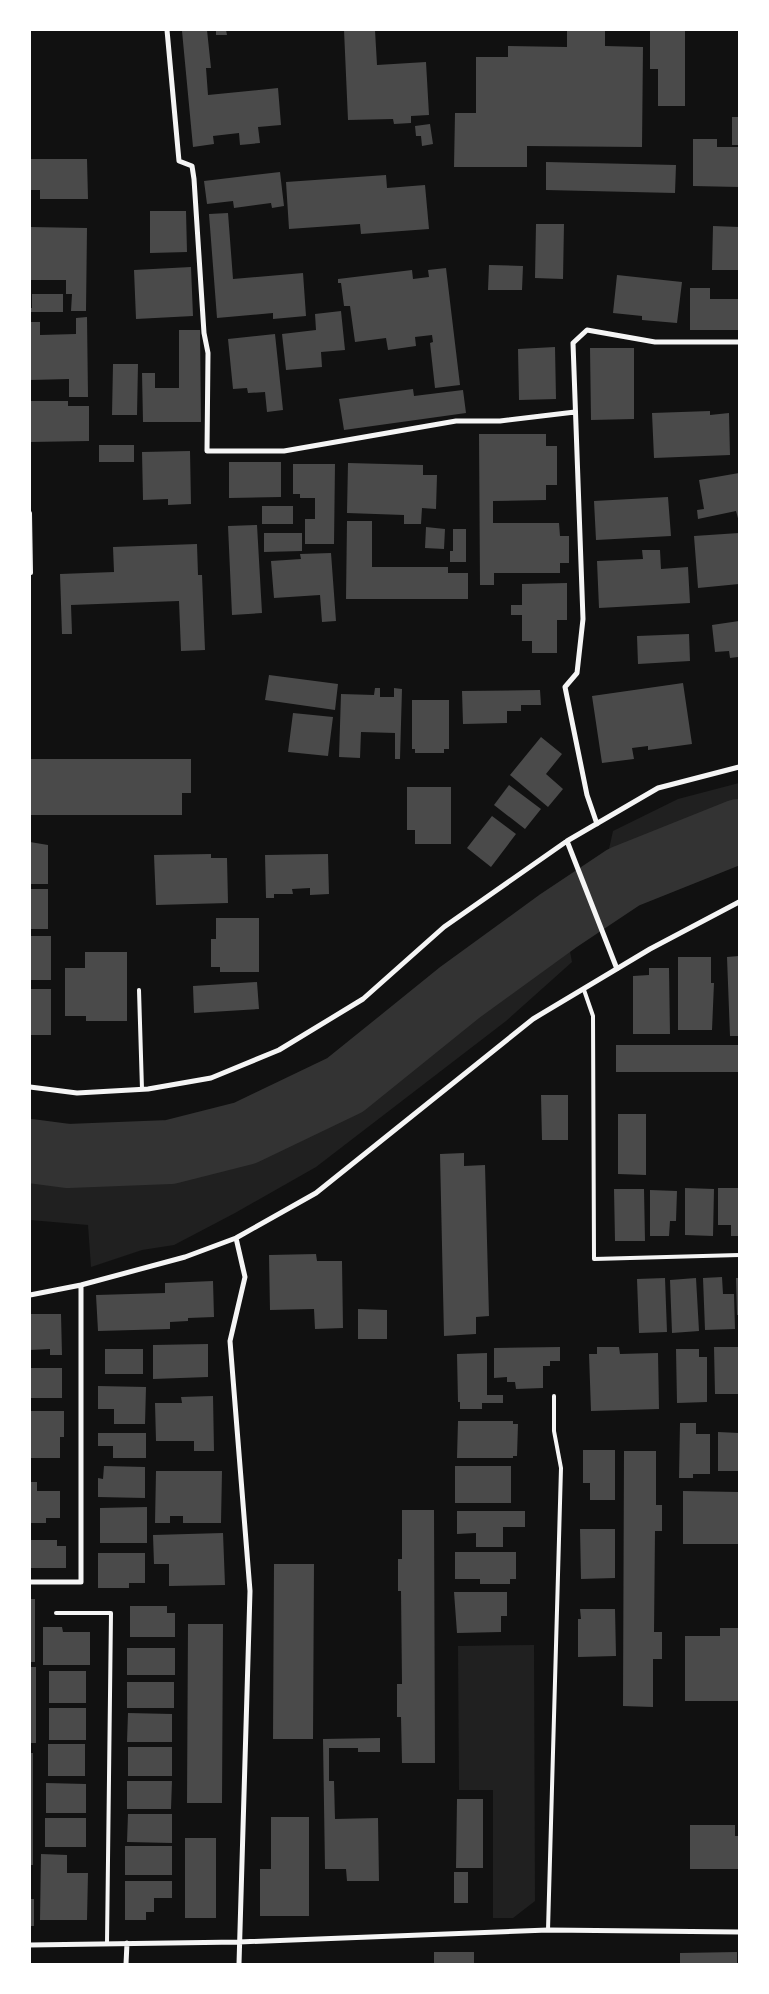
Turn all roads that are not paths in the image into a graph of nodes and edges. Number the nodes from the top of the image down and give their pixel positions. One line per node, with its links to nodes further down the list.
1 (167, 30): 3 (street)
2 (739, 342): 3 (street)
3 (575, 412): 7 (street)
4 (30, 513): 5 (lane)
5 (31, 573)
6 (739, 767): 7 (street)
7 (597, 824): 8 (street)
8 (568, 841): 10 (street); 14 (street)
9 (739, 902): 10 (street)
10 (617, 969): 12 (street)
11 (139, 990): 14 (lane)
12 (584, 990): 15 (street); 16 (lane)
13 (30, 1087): 14 (street)
14 (142, 1089)
15 (236, 1238): 17 (street); 24 (street)
16 (739, 1255)
17 (81, 1286): 18 (street); 20 (street)
18 (30, 1295)
19 (554, 1396): 22 (lane)
20 (30, 1582)
21 (56, 1613): 25 (lane)
22 (548, 1930): 23 (street); 24 (street)
23 (739, 1932)
24 (239, 1942): 26 (street); 29 (street)
25 (106, 1943): 26 (street); 27 (street)
26 (127, 1943): 28 (street)
27 (30, 1945)
28 (126, 1964)
29 (239, 1964)

